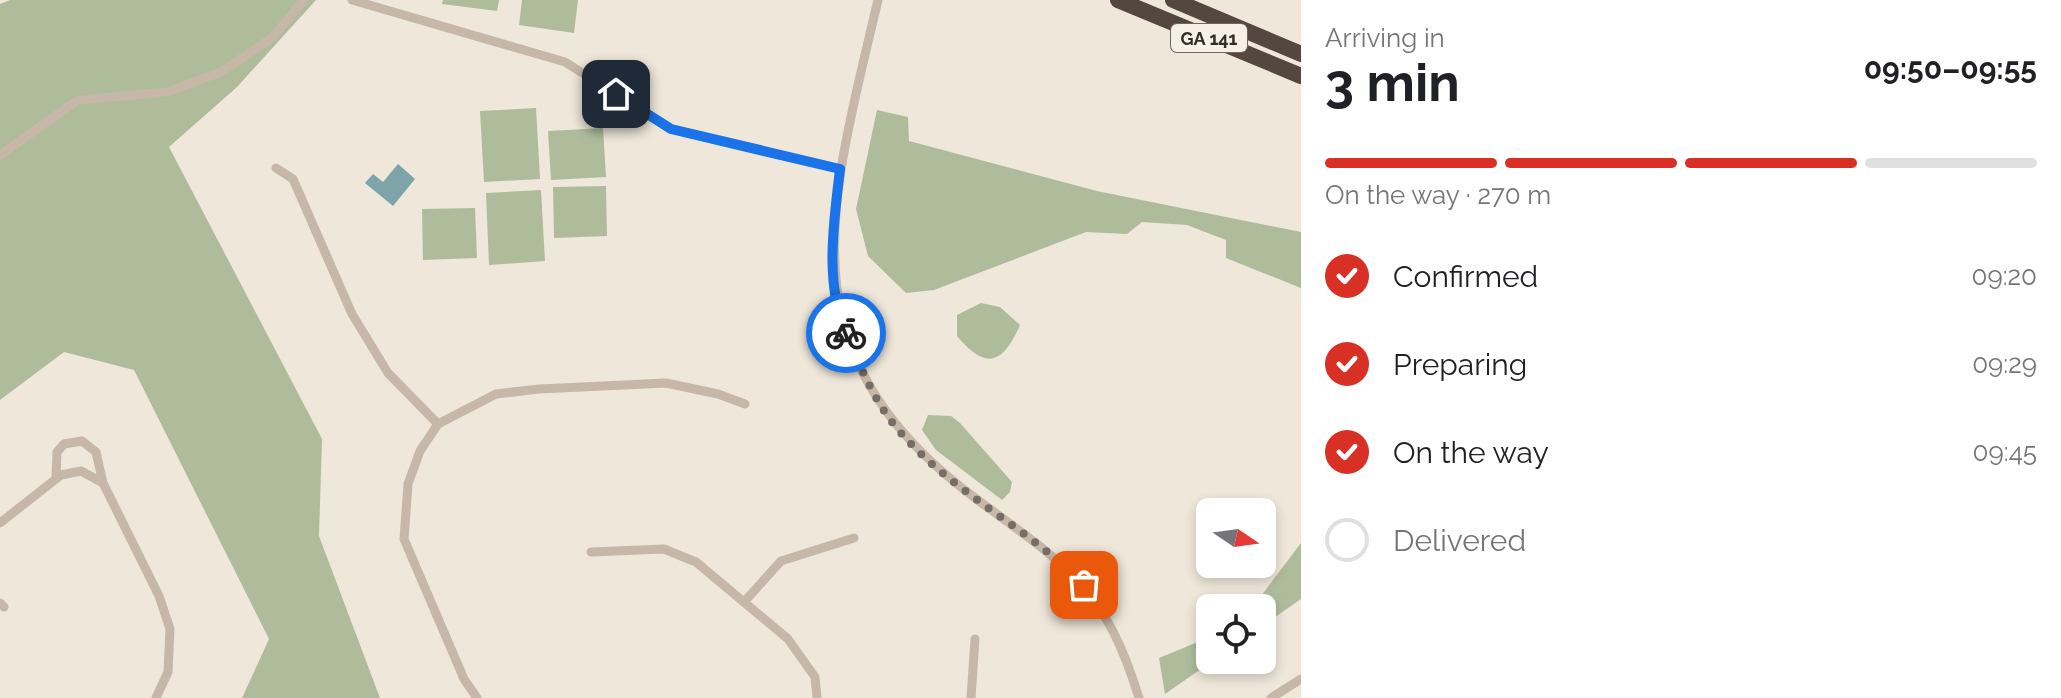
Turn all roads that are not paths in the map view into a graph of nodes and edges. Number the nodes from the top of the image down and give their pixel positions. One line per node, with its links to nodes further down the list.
1 (304, 0): 8 (street)
2 (352, 0): 10 (street)
3 (878, 0): 10 (street)
4 (1118, 0): 7 (highway, GA 141)
5 (1173, 0): 6 (highway, GA 141)
6 (1301, 54)
7 (1301, 76)
8 (0, 155)
9 (276, 168): 12 (street)
10 (840, 169): 25 (street)
11 (745, 404): 12 (street)
12 (438, 424): 22 (street)
13 (56, 478): 14 (street); 14 (street); 15 (street)
14 (103, 483): 21 (street)
15 (0, 523)
16 (854, 538): 18 (street)
17 (591, 552): 18 (street)
18 (745, 601): 23 (street)
19 (975, 639): 24 (street)
20 (1301, 679): 26 (street)
21 (156, 698)
22 (477, 698)
23 (817, 698)
24 (971, 698)
25 (1139, 698)
26 (1271, 698)

